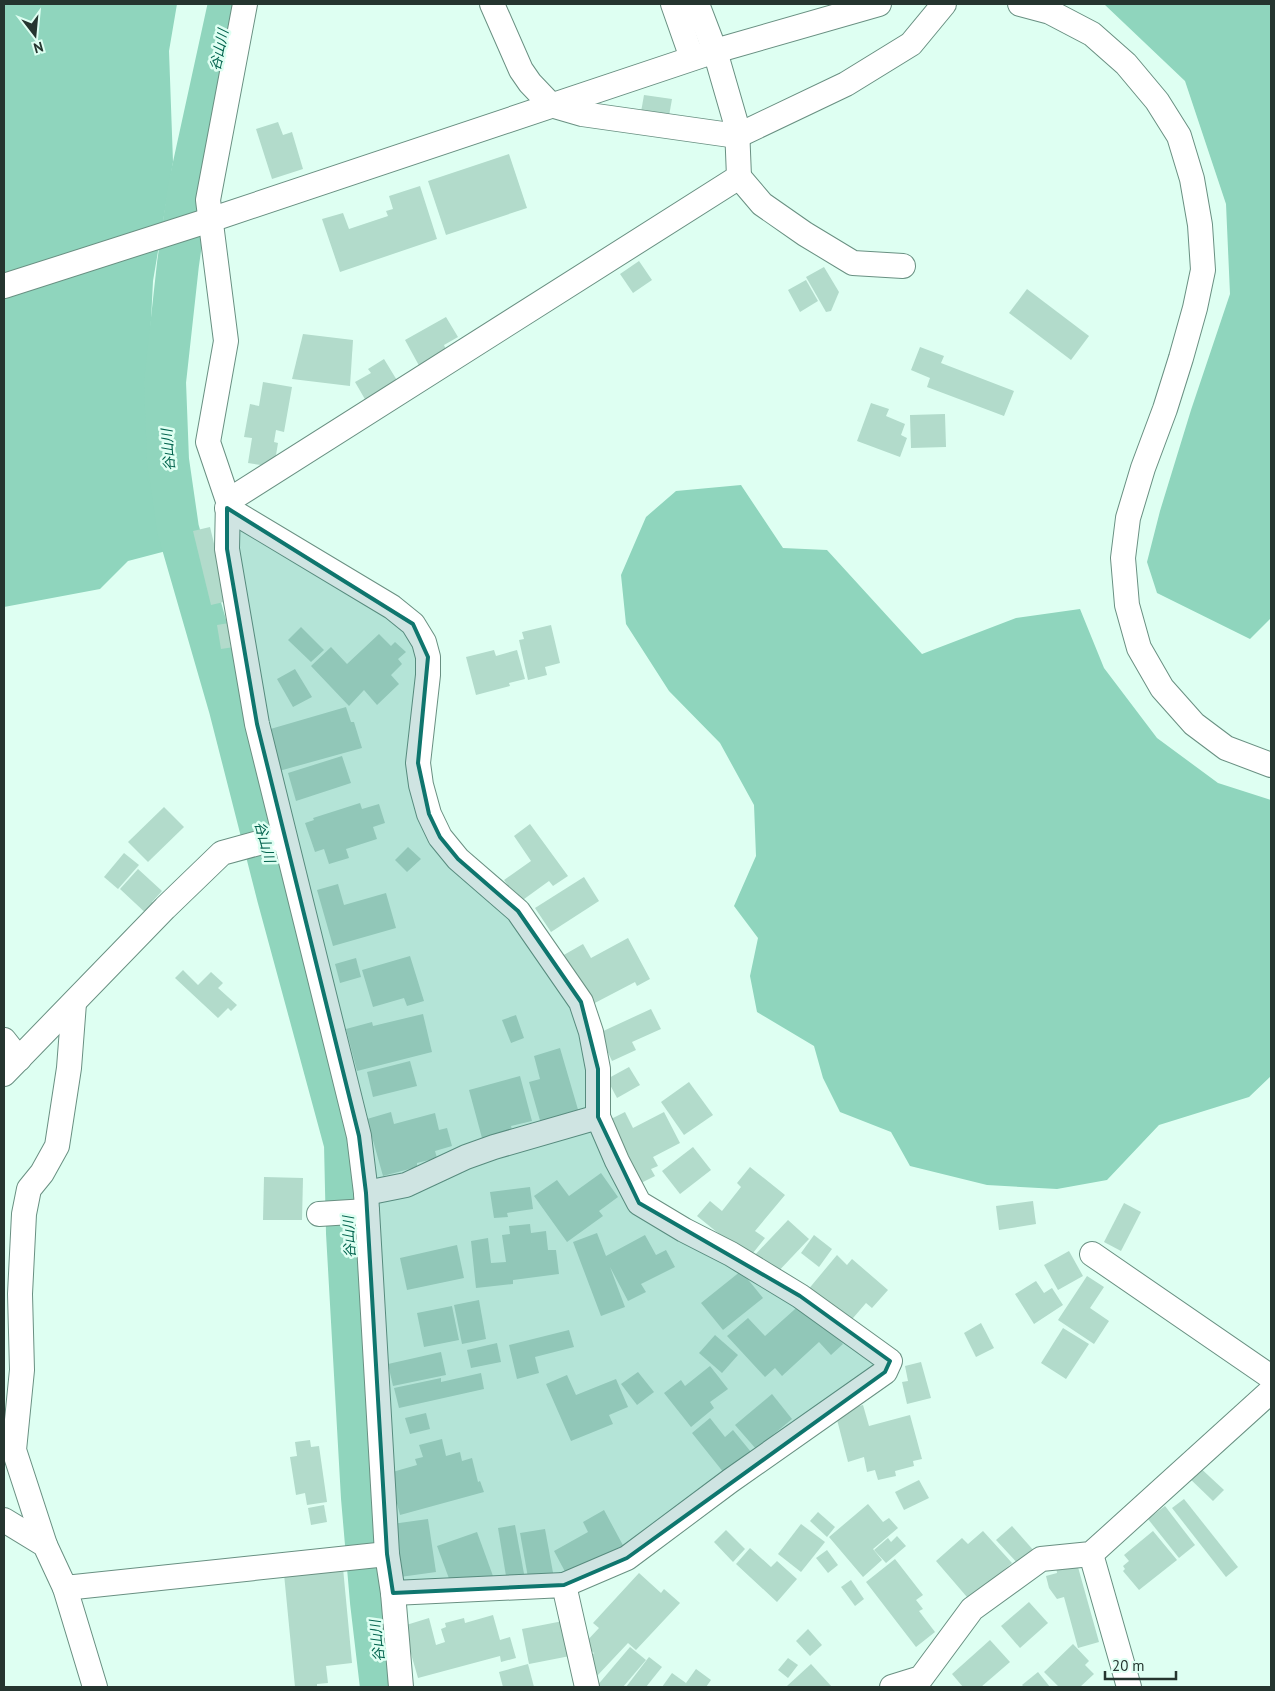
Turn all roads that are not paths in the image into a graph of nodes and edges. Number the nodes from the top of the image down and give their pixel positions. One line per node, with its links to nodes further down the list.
1 (245, 4): 13 (street)
2 (492, 4): 10 (street)
3 (673, 4): 9 (street)
4 (697, 4): 8 (street)
5 (879, 4): 8 (street)
6 (944, 4): 11 (street)
7 (1020, 4): 17 (street)
8 (715, 50): 9 (street); 11 (street)
9 (692, 58): 10 (street)
10 (551, 105): 11 (street); 13 (street)
11 (737, 136): 12 (street)
12 (739, 178): 14 (street); 16 (street)
13 (204, 222): 15 (street); 16 (street)
14 (903, 266)
15 (4, 286)
16 (228, 505): 18 (street); 22 (street)
17 (1271, 765)
18 (283, 837): 19 (street); 23 (street)
19 (74, 1003): 21 (street); 29 (street)
20 (4, 1040): 21 (street)
21 (12, 1066)
22 (598, 1117): 23 (street); 32 (street)
23 (367, 1202): 24 (street); 30 (street)
24 (319, 1214)
25 (1092, 1254): 26 (street)
26 (1271, 1376)
27 (1271, 1391): 31 (street)
28 (4, 1520): 29 (street)
29 (45, 1545): 33 (street)
30 (387, 1554): 33 (street); 34 (street)
31 (1091, 1554): 38 (street); 39 (street)
32 (564, 1585): 34 (street); 37 (street)
33 (65, 1588): 35 (street)
34 (393, 1593): 36 (street)
35 (95, 1687)
36 (401, 1687)
37 (587, 1687)
38 (892, 1687)
39 (1127, 1687)

